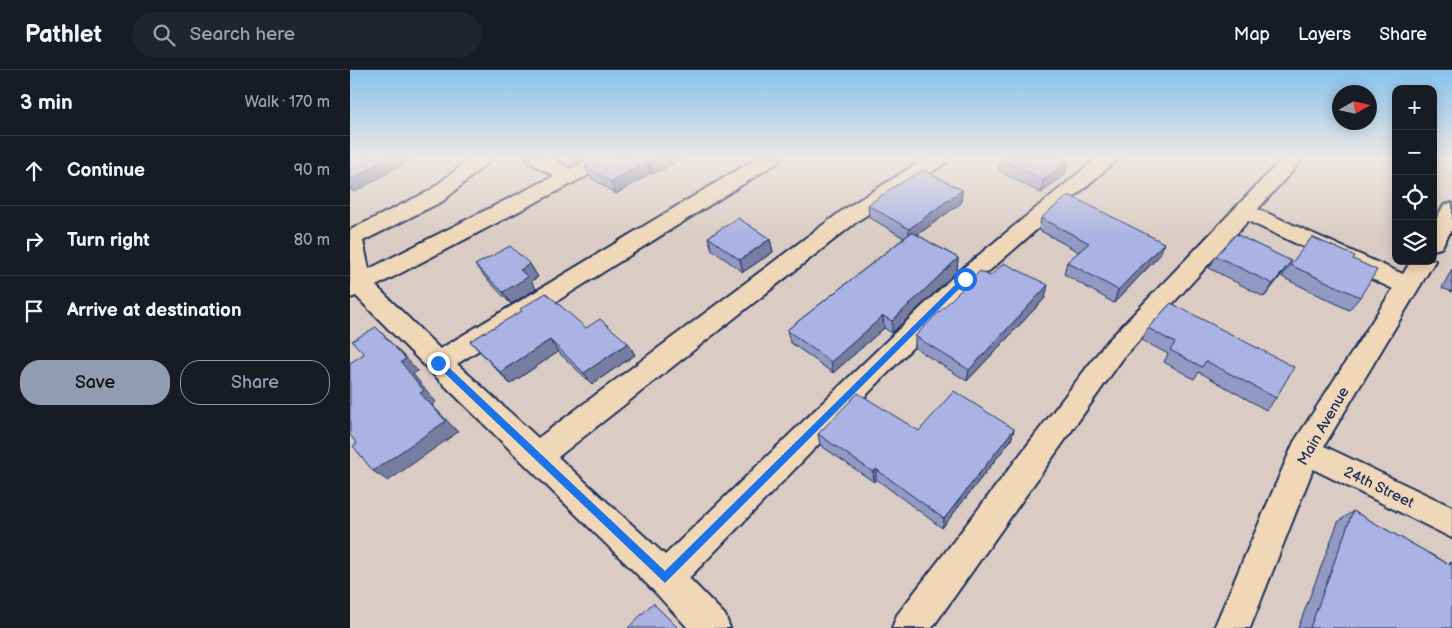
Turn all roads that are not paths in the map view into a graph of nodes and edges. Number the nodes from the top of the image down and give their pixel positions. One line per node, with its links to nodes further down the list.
1 (451, 184): 12 (street)
2 (556, 184): 12 (street)
3 (729, 184): 13 (street)
4 (899, 184): 15 (street)
5 (1078, 184): 17 (street)
6 (1269, 184): 8 (street)
7 (1452, 210): 9 (street)
8 (1244, 211): 11 (street); 19 (street)
9 (1437, 236)
10 (1421, 265): 11 (street, Main Avenue)
11 (1409, 286): 14 (street, Main Avenue)
12 (355, 287): 13 (street)
13 (438, 363): 15 (street)
14 (1305, 452): 16 (street, 24th Street); 20 (street, Main Avenue)
15 (536, 457): 17 (street)
16 (1452, 524)
17 (665, 578): 18 (street)
18 (712, 628)
19 (910, 628)
20 (1232, 628)

